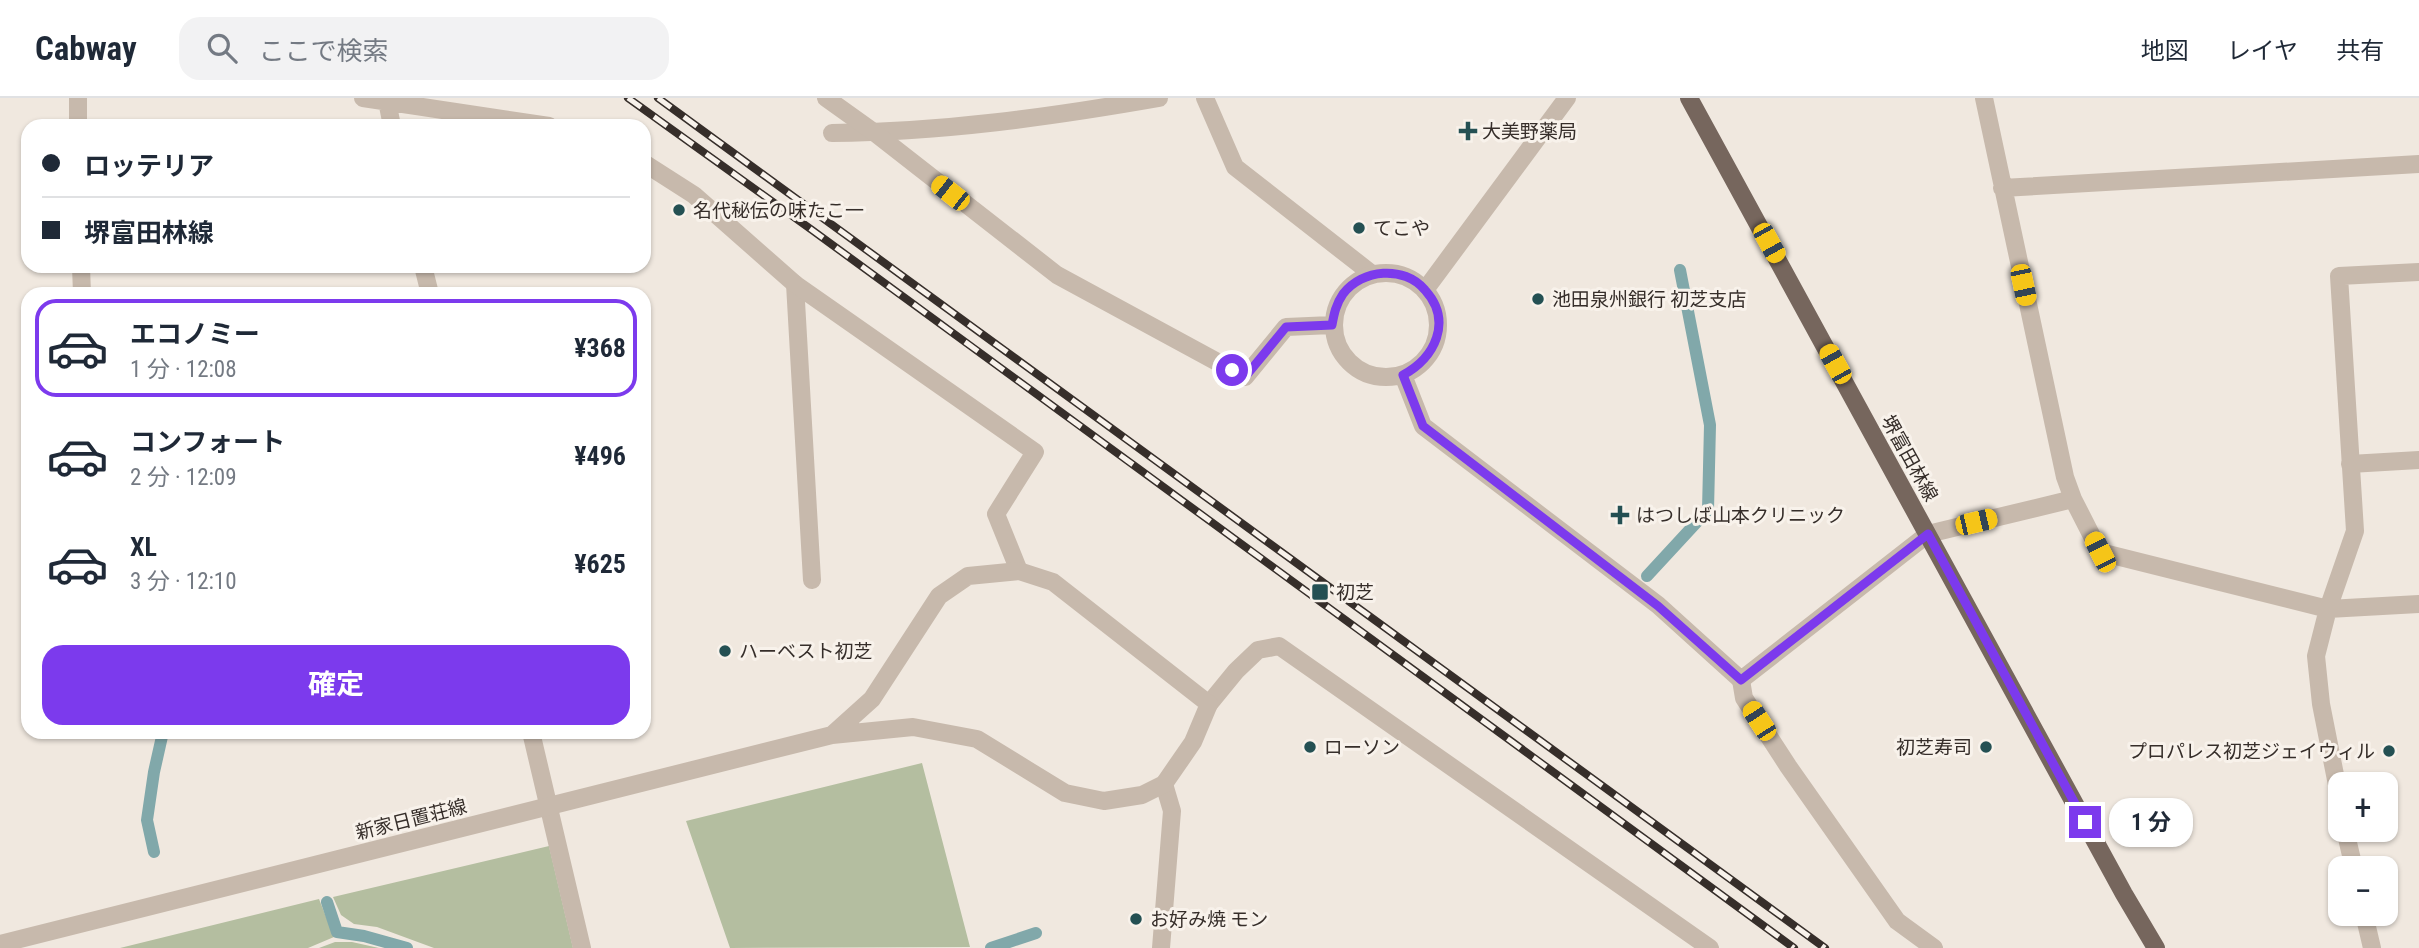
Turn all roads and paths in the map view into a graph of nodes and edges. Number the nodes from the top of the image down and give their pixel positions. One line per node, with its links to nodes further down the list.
1 (78, 98): 10 (street)
2 (363, 98): 9 (street)
3 (826, 98): 14 (street)
4 (1159, 98): 14 (street)
5 (1205, 98): 19 (street)
6 (1567, 98): 21 (street)
7 (1689, 98): 27 (main road, 堺富田林線)
8 (1984, 98): 17 (street)
9 (387, 101): 11 (street); 12 (street)
10 (78, 119)
11 (391, 119)
12 (504, 119)
13 (832, 133): 14 (street)
14 (875, 133): 22 (street)
15 (2419, 163): 17 (street)
16 (651, 167): 20 (street)
17 (2002, 188): 26 (street)
18 (2419, 272): 25 (street)
19 (1372, 274): 21 (street); 22 (street)
20 (795, 284): 28 (street); 29 (street)
21 (1425, 290): 23 (street)
22 (1332, 325): 23 (street)
23 (1403, 375): 32 (street)
24 (2419, 460): 25 (street)
25 (2350, 464): 31 (street)
26 (2073, 499): 27 (street); 31 (street)
27 (1928, 534): 32 (street); 45 (main road, 堺富田林線)
28 (1019, 571): 33 (street); 34 (street)
29 (812, 580)
30 (2419, 604): 31 (street)
31 (2328, 609): 36 (street)
32 (1741, 680): 44 (street)
33 (1209, 704): 37 (street); 43 (street)
34 (832, 735): 37 (street, 新家日置荘線); 38 (street, 新家日置荘線)
35 (533, 739): 38 (street)
36 (2334, 772)
37 (1164, 784): 42 (street)
38 (549, 806): 40 (street, 新家日置荘線); 41 (street)
39 (2367, 926): 46 (street)
40 (0, 944)
41 (582, 948)
42 (1161, 948)
43 (1710, 948)
44 (1934, 948)
45 (2157, 948)
46 (2372, 948)

